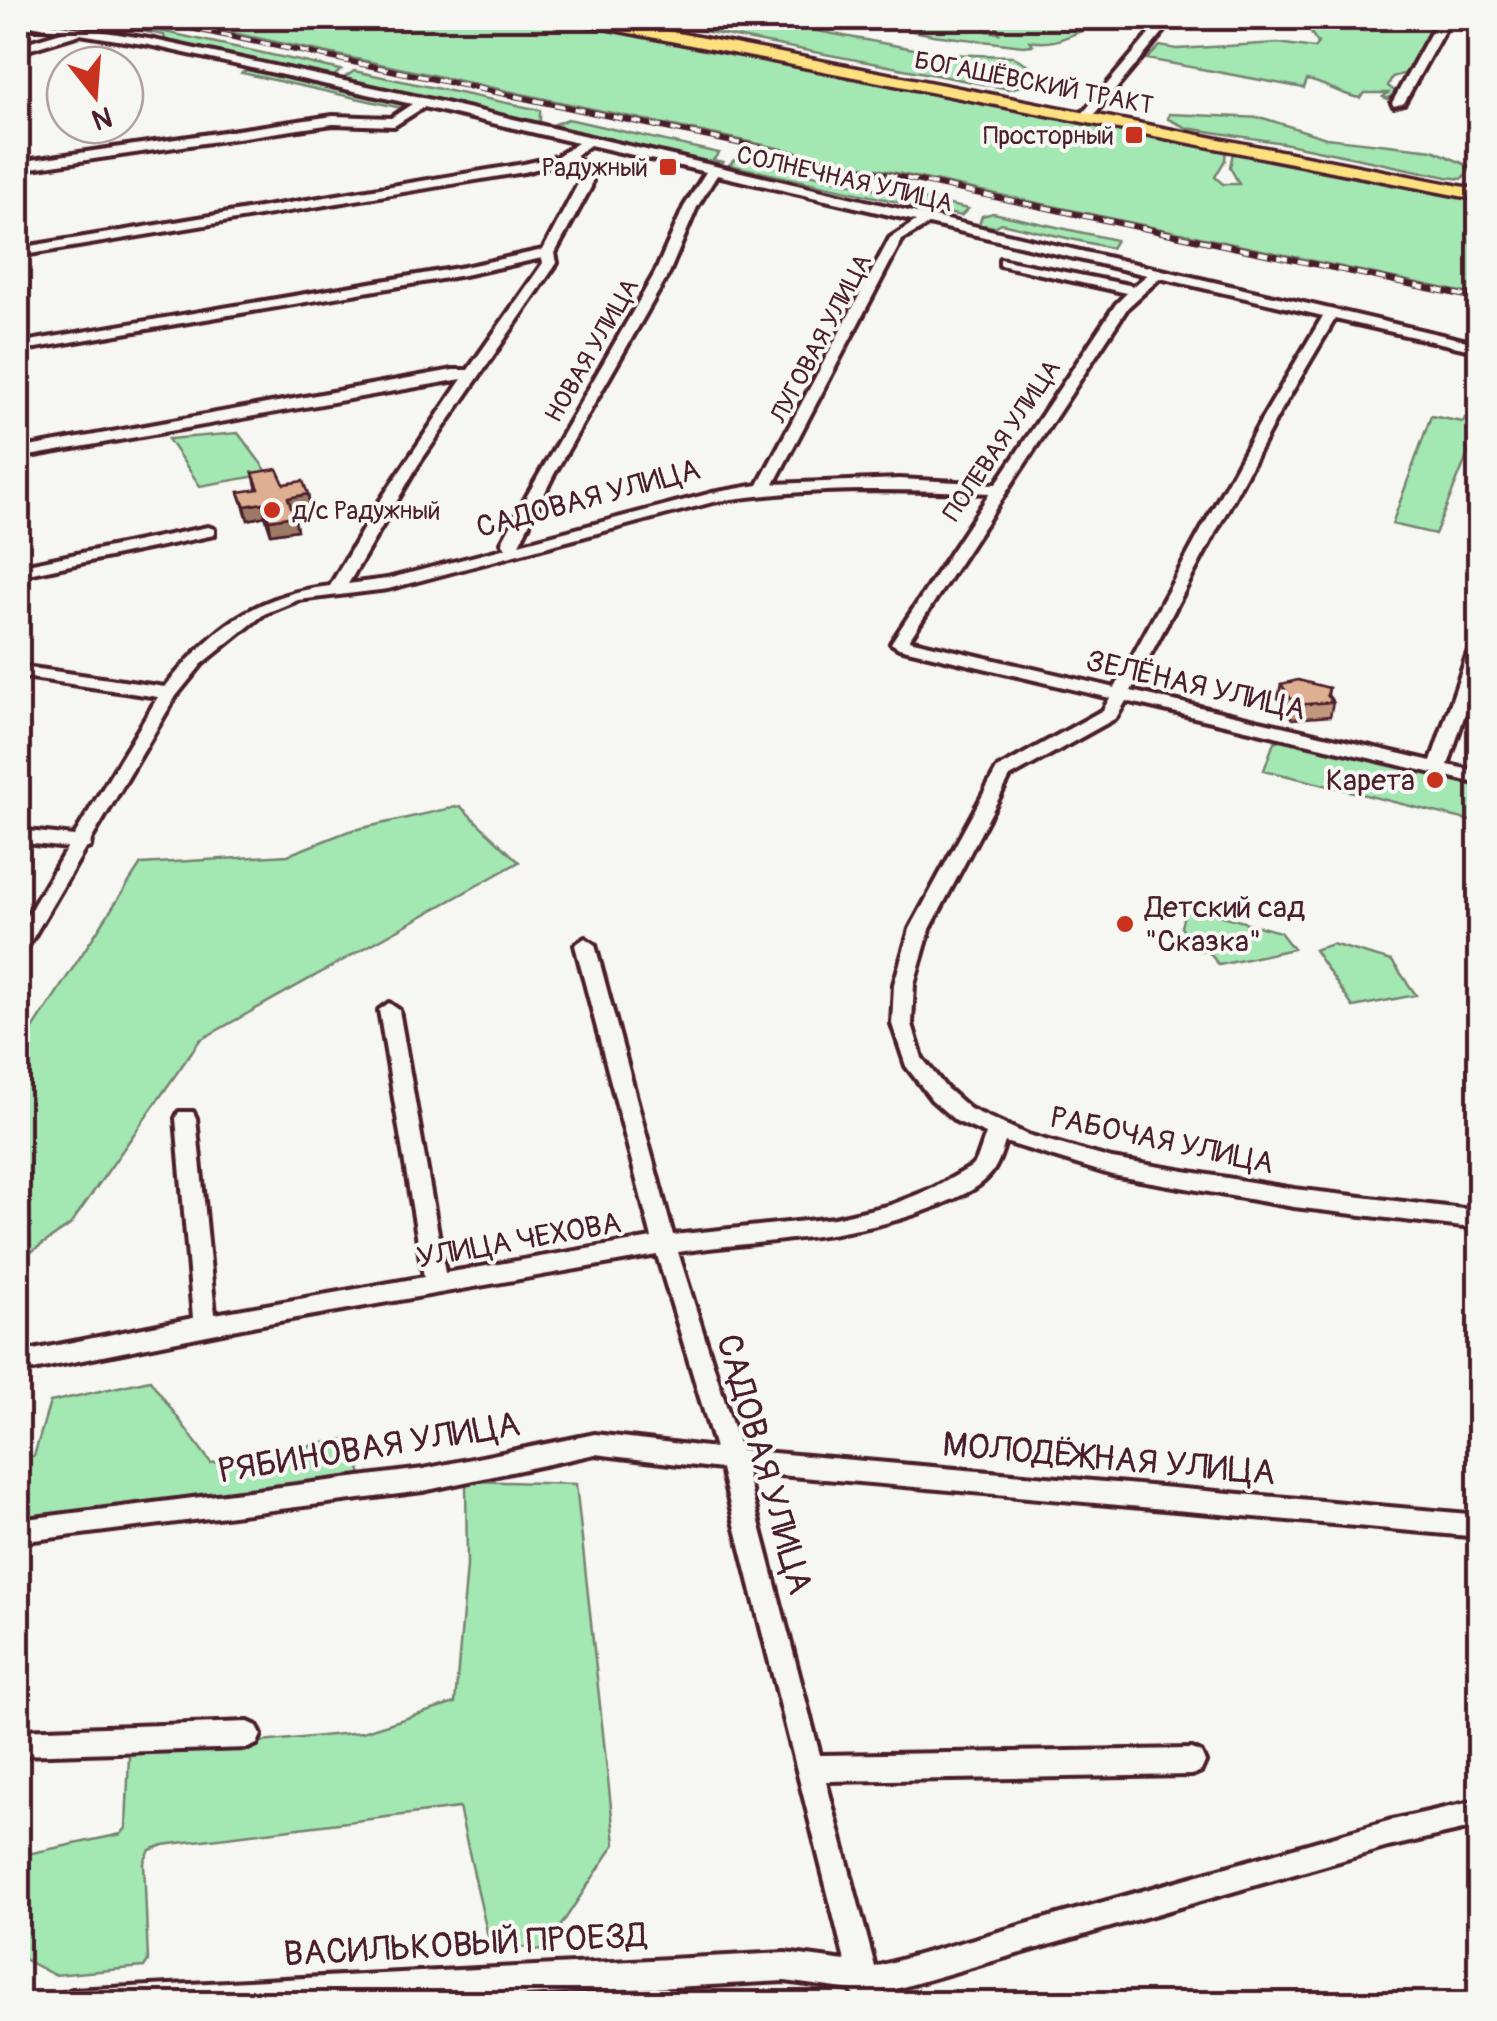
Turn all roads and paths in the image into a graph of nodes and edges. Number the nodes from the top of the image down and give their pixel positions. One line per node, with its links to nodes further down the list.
1 (579, 18): 9 (main road, БОГАШЁВСКИЙ ТРАКТ)
2 (1168, 18): 9 (street)
3 (1445, 18): 8 (street)
4 (18, 20): 5 (street, СОЛНЕЧНАЯ УЛИЦА)
5 (82, 30): 6 (street); 7 (street, СОЛНЕЧНАЯ УЛИЦА)
6 (18, 50)
7 (423, 102): 10 (street, СОЛНЕЧНАЯ УЛИЦА); 12 (street)
8 (1398, 103)
9 (1086, 117): 14 (main road, БОГАШЁВСКИЙ ТРАКТ)
10 (590, 140): 11 (street); 13 (street, СОЛНЕЧНАЯ УЛИЦА)
11 (570, 156): 16 (street); 17 (street)
12 (18, 166)
13 (714, 172): 15 (street, СОЛНЕЧНАЯ УЛИЦА); 29 (street, НОВАЯ УЛИЦА)
14 (1480, 195)
15 (927, 220): 19 (street, СОЛНЕЧНАЯ УЛИЦА); 26 (street, ЛУГОВАЯ УЛИЦА)
16 (18, 252)
17 (548, 253): 22 (street); 24 (street)
18 (1005, 262): 20 (street)
19 (1156, 274): 20 (street, ПОЛЕВАЯ УЛИЦА); 21 (street, СОЛНЕЧНАЯ УЛИЦА)
20 (1136, 292): 27 (street, ПОЛЕВАЯ УЛИЦА)
21 (1331, 314): 23 (street, СОЛНЕЧНАЯ УЛИЦА); 36 (street, РАБОЧАЯ УЛИЦА)
22 (18, 347)
23 (1480, 348)
24 (472, 376): 25 (street); 31 (street)
25 (18, 453)
26 (764, 489): 27 (street, САДОВАЯ УЛИЦА); 29 (street, САДОВАЯ УЛИЦА)
27 (998, 489): 33 (street, ПОЛЕВАЯ УЛИЦА)
28 (208, 532): 30 (street)
29 (516, 552): 31 (street, САДОВАЯ УЛИЦА)
30 (18, 571)
31 (335, 592): 35 (street, САДОВАЯ УЛИЦА)
32 (1480, 641): 37 (street)
33 (900, 643): 36 (street, ЗЕЛЁНАЯ УЛИЦА)
34 (18, 671): 35 (street)
35 (169, 693): 40 (street, САДОВАЯ УЛИЦА)
36 (1120, 695): 37 (street, ЗЕЛЁНАЯ УЛИЦА); 45 (street, РАБОЧАЯ УЛИЦА)
37 (1438, 767): 38 (street, ЗЕЛЁНАЯ УЛИЦА)
38 (1480, 778)
39 (18, 836): 40 (street)
40 (83, 842): 41 (street, САДОВАЯ УЛИЦА)
41 (18, 946)
42 (585, 946): 47 (street, САДОВАЯ УЛИЦА)
43 (389, 1010): 48 (street)
44 (186, 1118): 49 (street)
45 (998, 1131): 46 (street, РАБОЧАЯ УЛИЦА); 47 (street, УЛИЦА ЧЕХОВА)
46 (1480, 1220)
47 (665, 1245): 48 (street, УЛИЦА ЧЕХОВА); 51 (street, САДОВАЯ УЛИЦА)
48 (436, 1284): 49 (street, УЛИЦА ЧЕХОВА)
49 (206, 1325): 50 (street, УЛИЦА ЧЕХОВА)
50 (18, 1363)
51 (731, 1460): 52 (street, МОЛОДЁЖНАЯ УЛИЦА); 53 (street, РЯБИНОВАЯ УЛИЦА); 57 (street, САДОВАЯ УЛИЦА)
52 (1480, 1526)
53 (18, 1531)
54 (248, 1735): 55 (street)
55 (18, 1743)
56 (1192, 1762): 57 (street)
57 (809, 1768): 59 (street, САДОВАЯ УЛИЦА)
58 (1480, 1813): 59 (street)
59 (866, 1988): 60 (street, ВАСИЛЬКОВЫЙ ПРОЕЗД)
60 (72, 2004)

